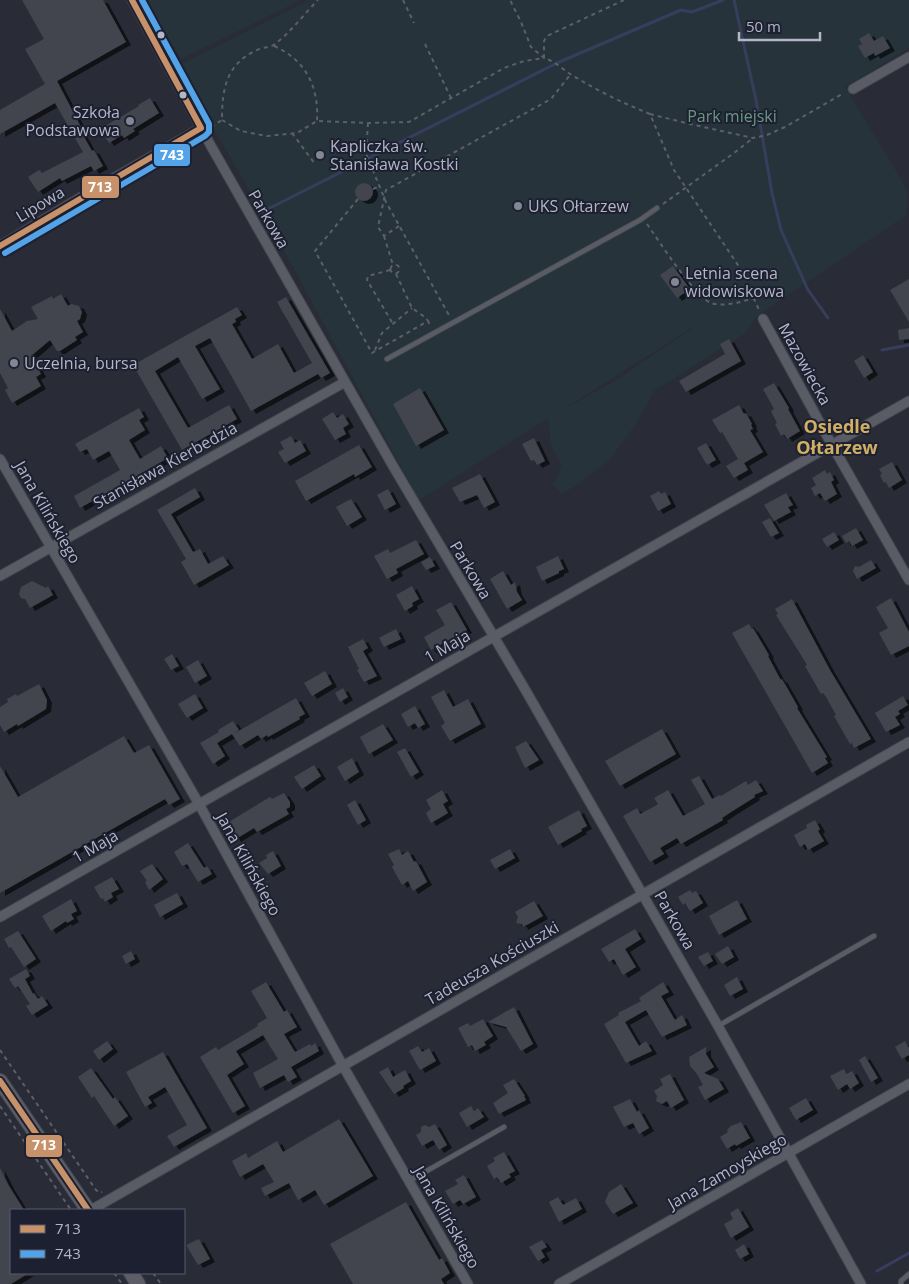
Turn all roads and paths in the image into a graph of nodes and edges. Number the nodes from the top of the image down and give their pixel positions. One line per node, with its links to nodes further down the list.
1 (132, 0): 19 (street, Parkowa)
2 (318, 0): 8 (path)
3 (403, 0): 6 (path)
4 (510, 0): 10 (path)
5 (624, 0): 10 (path)
6 (414, 23)
7 (425, 44): 13 (path)
8 (274, 46): 15 (path); 16 (path)
9 (909, 57): 12 (street)
10 (544, 58): 11 (path); 13 (path)
11 (570, 74): 14 (path); 26 (path)
12 (853, 89): 21 (path)
13 (452, 98): 17 (path)
14 (650, 114): 21 (path); 24 (path)
15 (222, 120): 18 (path); 20 (path)
16 (317, 121): 17 (path); 20 (path)
17 (368, 124): 23 (path)
18 (211, 127)
19 (201, 128): 32 (street, Lipowa); 45 (street, Parkowa)
20 (292, 133): 22 (path)
21 (753, 138): 24 (path)
22 (314, 164)
23 (380, 186): 25 (path); 26 (path)
24 (685, 188): 28 (path); 36 (path)
25 (373, 189)
26 (384, 196): 30 (path); 31 (path)
27 (358, 199): 43 (path)
28 (657, 208): 29 (lane)
29 (643, 218): 36 (path); 40 (lane)
30 (399, 226): 31 (path); 40 (path)
31 (384, 236): 33 (path)
32 (0, 246)
33 (393, 265): 34 (path); 35 (path)
34 (390, 270): 35 (path); 41 (path)
35 (396, 274): 37 (path)
36 (754, 298): 38 (path)
37 (412, 308): 39 (path); 41 (path)
38 (763, 319): 47 (street, Mazowiecka)
39 (428, 321): 42 (path); 43 (path)
40 (453, 323): 42 (lane)
41 (393, 324): 43 (path)
42 (435, 333): 44 (lane)
43 (375, 352)
44 (388, 359)
45 (346, 382): 49 (street, Stanisława Kierbedzia); 52 (street, Parkowa)
46 (909, 401): 47 (street, 1 Maja)
47 (832, 445): 51 (street, Mazowiecka); 52 (street, 1 Maja)
48 (0, 459): 49 (street, Jana Kilińskiego)
49 (51, 548): 50 (street, Stanisława Kierbedzia); 54 (street, Jana Kilińskiego)
50 (0, 576)
51 (909, 580)
52 (494, 637): 54 (street, 1 Maja); 55 (street, Parkowa)
53 (909, 742): 55 (street, Tadeusza Kościuszki)
54 (199, 804): 56 (street, 1 Maja); 60 (street, Jana Kilińskiego)
55 (642, 894): 58 (street, Parkowa); 60 (street, Tadeusza Kościuszki)
56 (0, 917)
57 (874, 936): 58 (lane)
58 (718, 1026): 65 (street, Parkowa)
59 (0, 1050): 67 (path)
60 (342, 1066): 66 (street, Jana Kilińskiego); 67 (street, Tadeusza Kościuszki)
61 (0, 1081): 69 (main road)
62 (909, 1084): 65 (street, Jana Zamoyskiego)
63 (0, 1106): 68 (path)
64 (504, 1127): 66 (lane)
65 (789, 1152): 73 (street, Jana Zamoyskiego); 74 (street, Parkowa)
66 (409, 1181): 72 (street, Jana Kilińskiego)
67 (111, 1197): 70 (street, Tadeusza Kościuszki)
68 (70, 1209)
69 (88, 1209)
70 (91, 1209)
71 (909, 1274): 75 (lane)
72 (468, 1284)
73 (559, 1284)
74 (861, 1284)
75 (901, 1284)

